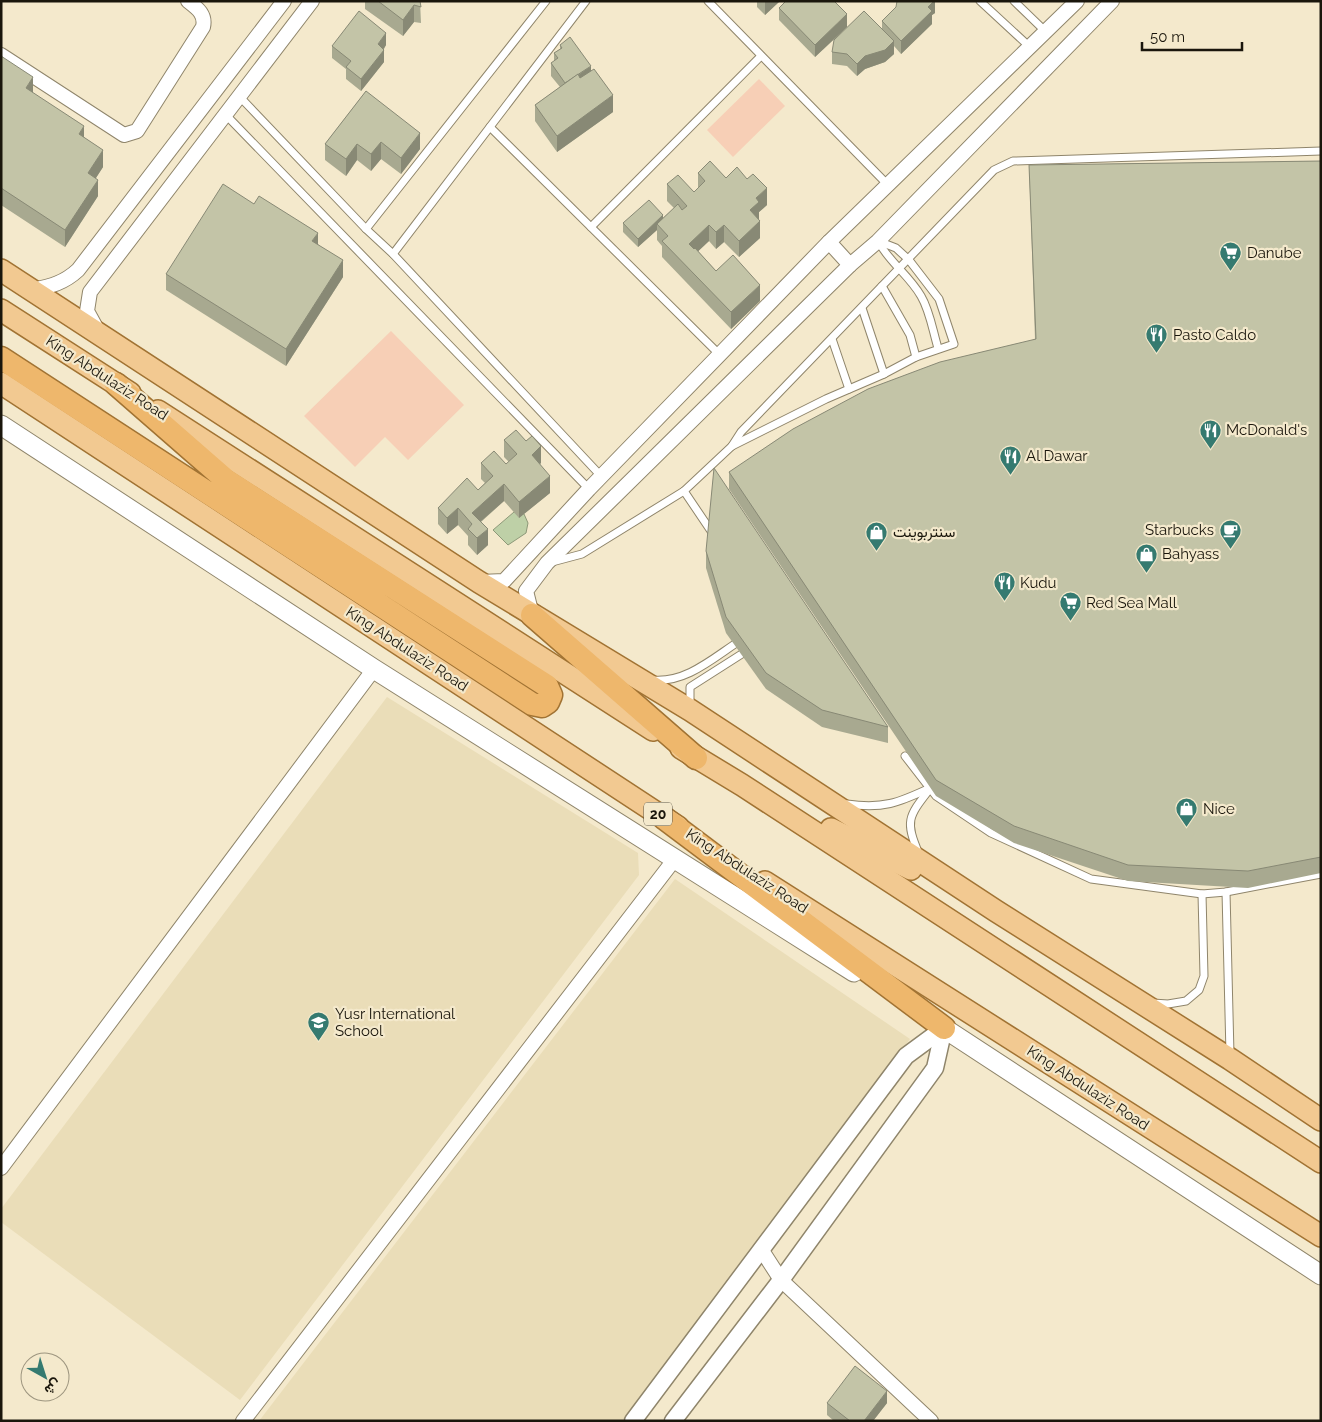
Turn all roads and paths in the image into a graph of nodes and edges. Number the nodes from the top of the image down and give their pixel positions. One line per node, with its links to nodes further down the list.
1 (188, 1): 13 (street)
2 (284, 1): 29 (street)
3 (312, 1): 15 (street)
4 (546, 1): 21 (lane)
5 (586, 1): 17 (lane)
6 (708, 1): 14 (lane)
7 (980, 1): 12 (lane)
8 (1014, 1): 11 (lane)
9 (1077, 1): 11 (street)
10 (1112, 1): 22 (street)
11 (1046, 33): 12 (street)
12 (1030, 48): 19 (street)
13 (1, 55)
14 (761, 56): 19 (lane); 20 (lane)
15 (239, 96): 16 (street); 21 (lane)
16 (225, 114): 30 (street); 48 (lane)
17 (490, 126): 20 (lane); 24 (lane)
18 (1321, 152): 25 (lane)
19 (887, 184): 23 (street)
20 (591, 227): 38 (lane)
21 (366, 229): 24 (lane)
22 (878, 241): 25 (lane); 26 (street); 27 (lane)
23 (829, 242): 26 (street); 38 (street)
24 (393, 254): 47 (lane)
25 (909, 260): 27 (lane); 37 (lane)
26 (850, 265): 51 (street)
27 (900, 268): 31 (lane); 37 (lane)
28 (1, 270): 32 (main road)
29 (78, 270): 30 (street); 32 (street)
30 (97, 282): 35 (street)
31 (882, 286): 33 (lane); 39 (lane)
32 (33, 290): 35 (main road)
33 (862, 308): 36 (lane); 41 (lane)
34 (1, 310): 43 (main road, King Abdulaziz Road)
35 (98, 332): 52 (main road)
36 (832, 338): 44 (lane); 46 (lane)
37 (938, 348): 39 (lane)
38 (720, 354): 47 (street)
39 (916, 357): 41 (lane)
40 (1, 358): 43 (highway)
41 (884, 374): 44 (lane)
42 (1, 383): 64 (main road, King Abdulaziz Road / 20)
43 (116, 384): 60 (main road, King Abdulaziz Road)
44 (849, 389): 46 (lane)
45 (1, 425): 56 (main road)
46 (732, 446): 49 (lane)
47 (601, 476): 48 (street)
48 (589, 490): 52 (street)
49 (684, 491): 50 (lane); 51 (lane)
50 (719, 543)
51 (547, 563): 53 (street)
52 (479, 582): 53 (main road)
53 (532, 615): 57 (main road); 60 (highway)
54 (748, 635): 57 (lane)
55 (754, 646): 58 (lane)
56 (374, 669): 65 (main road); 76 (street)
57 (638, 677): 58 (main road)
58 (690, 710): 63 (main road)
59 (905, 756): 62 (lane)
60 (696, 758): 61 (main road, King Abdulaziz Road)
61 (742, 785): 70 (main road); 75 (main road, King Abdulaziz Road)
62 (930, 788): 63 (lane); 66 (lane); 69 (lane)
63 (829, 802): 66 (main road)
64 (664, 818): 72 (highway); 77 (main road, King Abdulaziz Road / 20)
65 (674, 860): 72 (main road); 81 (street)
66 (923, 863): 70 (main road)
67 (1321, 874): 68 (lane)
68 (1226, 892): 69 (lane); 73 (lane)
69 (1202, 894): 71 (lane)
70 (996, 911): 71 (main road)
71 (1104, 979): 73 (main road)
72 (944, 1028): 78 (street); 79 (main road); 80 (street)
73 (1230, 1059): 74 (main road)
74 (1321, 1120)
75 (1321, 1162)
76 (1, 1168)
77 (1321, 1236)
78 (761, 1249): 80 (street); 82 (street)
79 (1321, 1275)
80 (781, 1280): 83 (street); 84 (street)
81 (243, 1421)
82 (632, 1421)
83 (673, 1421)
84 (931, 1421)

